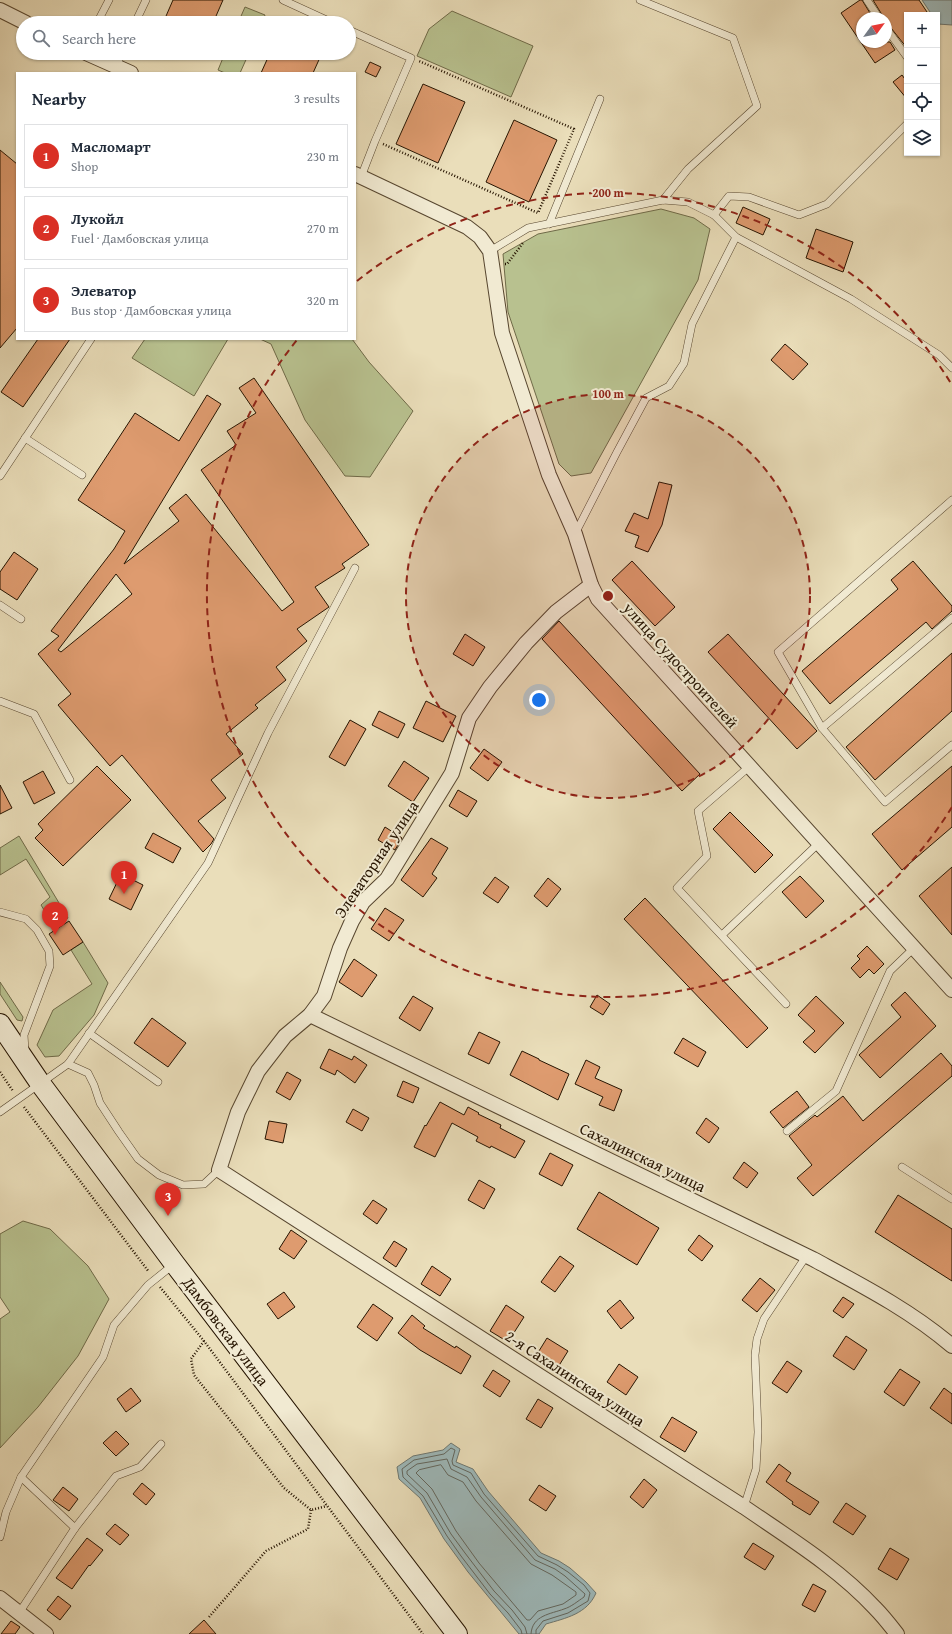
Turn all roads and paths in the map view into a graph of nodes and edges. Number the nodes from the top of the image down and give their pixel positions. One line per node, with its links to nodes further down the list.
1 (109, 0): 8 (lane)
2 (146, 0): 9 (lane)
3 (283, 0): 10 (lane)
4 (640, 0): 24 (lane)
5 (867, 0): 7 (lane)
6 (0, 10): 11 (street)
7 (875, 12)
8 (101, 16)
9 (138, 16)
10 (318, 16)
11 (16, 18)
12 (356, 33): 15 (lane)
13 (892, 36): 14 (lane)
14 (904, 53)
15 (411, 58): 22 (lane); 22 (path)
16 (102, 60): 18 (street)
17 (119, 60): 18 (lane)
18 (116, 66): 19 (street)
19 (129, 72)
20 (600, 99): 26 (lane)
21 (904, 127): 25 (lane)
22 (375, 141): 23 (lane)
23 (358, 176): 28 (street)
24 (663, 200): 25 (lane); 26 (lane)
25 (714, 215): 27 (lane)
26 (549, 224): 28 (lane)
27 (736, 236): 30 (lane); 35 (lane)
28 (490, 252): 35 (street, улица Судостроителей)
29 (89, 340): 31 (lane)
30 (952, 368)
31 (25, 438): 32 (lane); 33 (lane)
32 (82, 475)
33 (0, 476)
34 (952, 500): 42 (lane)
35 (575, 534): 37 (street, улица Судостроителей)
36 (355, 568): 54 (lane)
37 (591, 585): 44 (street, улица Судостроителей); 52 (street, Элеваторная улица)
38 (0, 605): 40 (lane)
39 (952, 618): 42 (lane)
40 (21, 619)
41 (0, 701): 45 (lane)
42 (822, 728): 43 (lane)
43 (952, 745)
44 (750, 766): 46 (street, улица Судостроителей); 48 (lane)
45 (70, 780)
46 (819, 843): 48 (lane); 49 (street, улица Судостроителей)
47 (0, 912): 55 (lane)
48 (722, 935): 51 (lane)
49 (914, 948): 50 (street, улица Судостроителей); 62 (lane)
50 (952, 990)
51 (786, 1004)
52 (310, 1015): 64 (street, Элеваторная улица); 66 (street, Сахалинская улица)
53 (0, 1024): 55 (main road, Дамбовская улица)
54 (89, 1033): 56 (lane); 58 (lane)
55 (26, 1063): 59 (main road, Дамбовская улица)
56 (68, 1064): 59 (lane); 64 (lane)
57 (0, 1072): 60 (path)
58 (158, 1082)
59 (40, 1083): 60 (lane); 67 (main road, Дамбовская улица)
60 (18, 1099): 61 (lane); 68 (path)
61 (0, 1112)
62 (787, 1131)
63 (902, 1167): 65 (lane)
64 (219, 1170): 74 (street, 2-я Сахалинская улица)
65 (952, 1199)
66 (807, 1256): 70 (street, Сахалинская улица); 74 (lane)
67 (174, 1264): 68 (lane); 83 (main road, Дамбовская улица)
68 (155, 1280): 69 (path); 72 (lane)
69 (204, 1340): 73 (path); 75 (path)
70 (952, 1346)
71 (161, 1444): 76 (lane)
72 (21, 1477): 76 (lane); 77 (lane)
73 (327, 1506): 75 (path); 82 (path)
74 (744, 1507): 84 (street, 2-я Сахалинская улица)
75 (311, 1510): 80 (path)
76 (75, 1528): 79 (lane)
77 (0, 1537)
78 (0, 1598): 79 (street)
79 (19, 1613): 81 (street)
80 (209, 1617)
81 (46, 1634)
82 (423, 1634)
83 (457, 1634)
84 (897, 1634)

